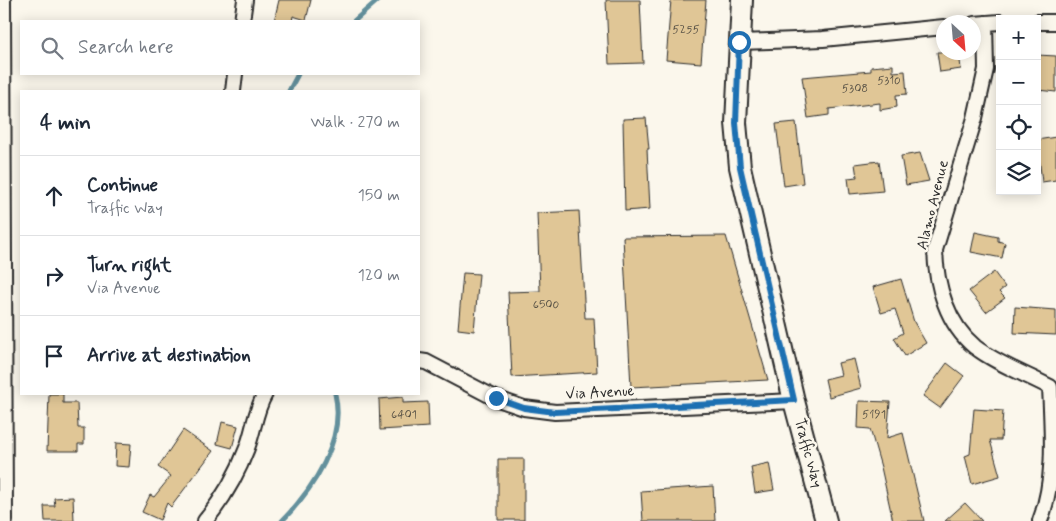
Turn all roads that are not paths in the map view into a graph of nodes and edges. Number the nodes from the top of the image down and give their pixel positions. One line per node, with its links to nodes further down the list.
1 (3, 0): 18 (street)
2 (245, 0): 4 (street)
3 (742, 0): 11 (street, Traffic Way)
4 (242, 20)
5 (996, 22): 8 (street)
6 (1041, 22): 7 (street)
7 (1056, 22)
8 (981, 23)
9 (936, 28): 11 (street)
10 (981, 36): 15 (street, Alamo Avenue)
11 (739, 42): 17 (street, Traffic Way)
12 (235, 75): 13 (street)
13 (233, 90)
14 (420, 361): 17 (street, Via Avenue)
15 (1053, 386): 21 (street, Alamo Avenue)
16 (264, 395): 19 (street)
17 (794, 400): 20 (street, Traffic Way)
18 (5, 521)
19 (205, 521)
20 (826, 521)
21 (1040, 521)

